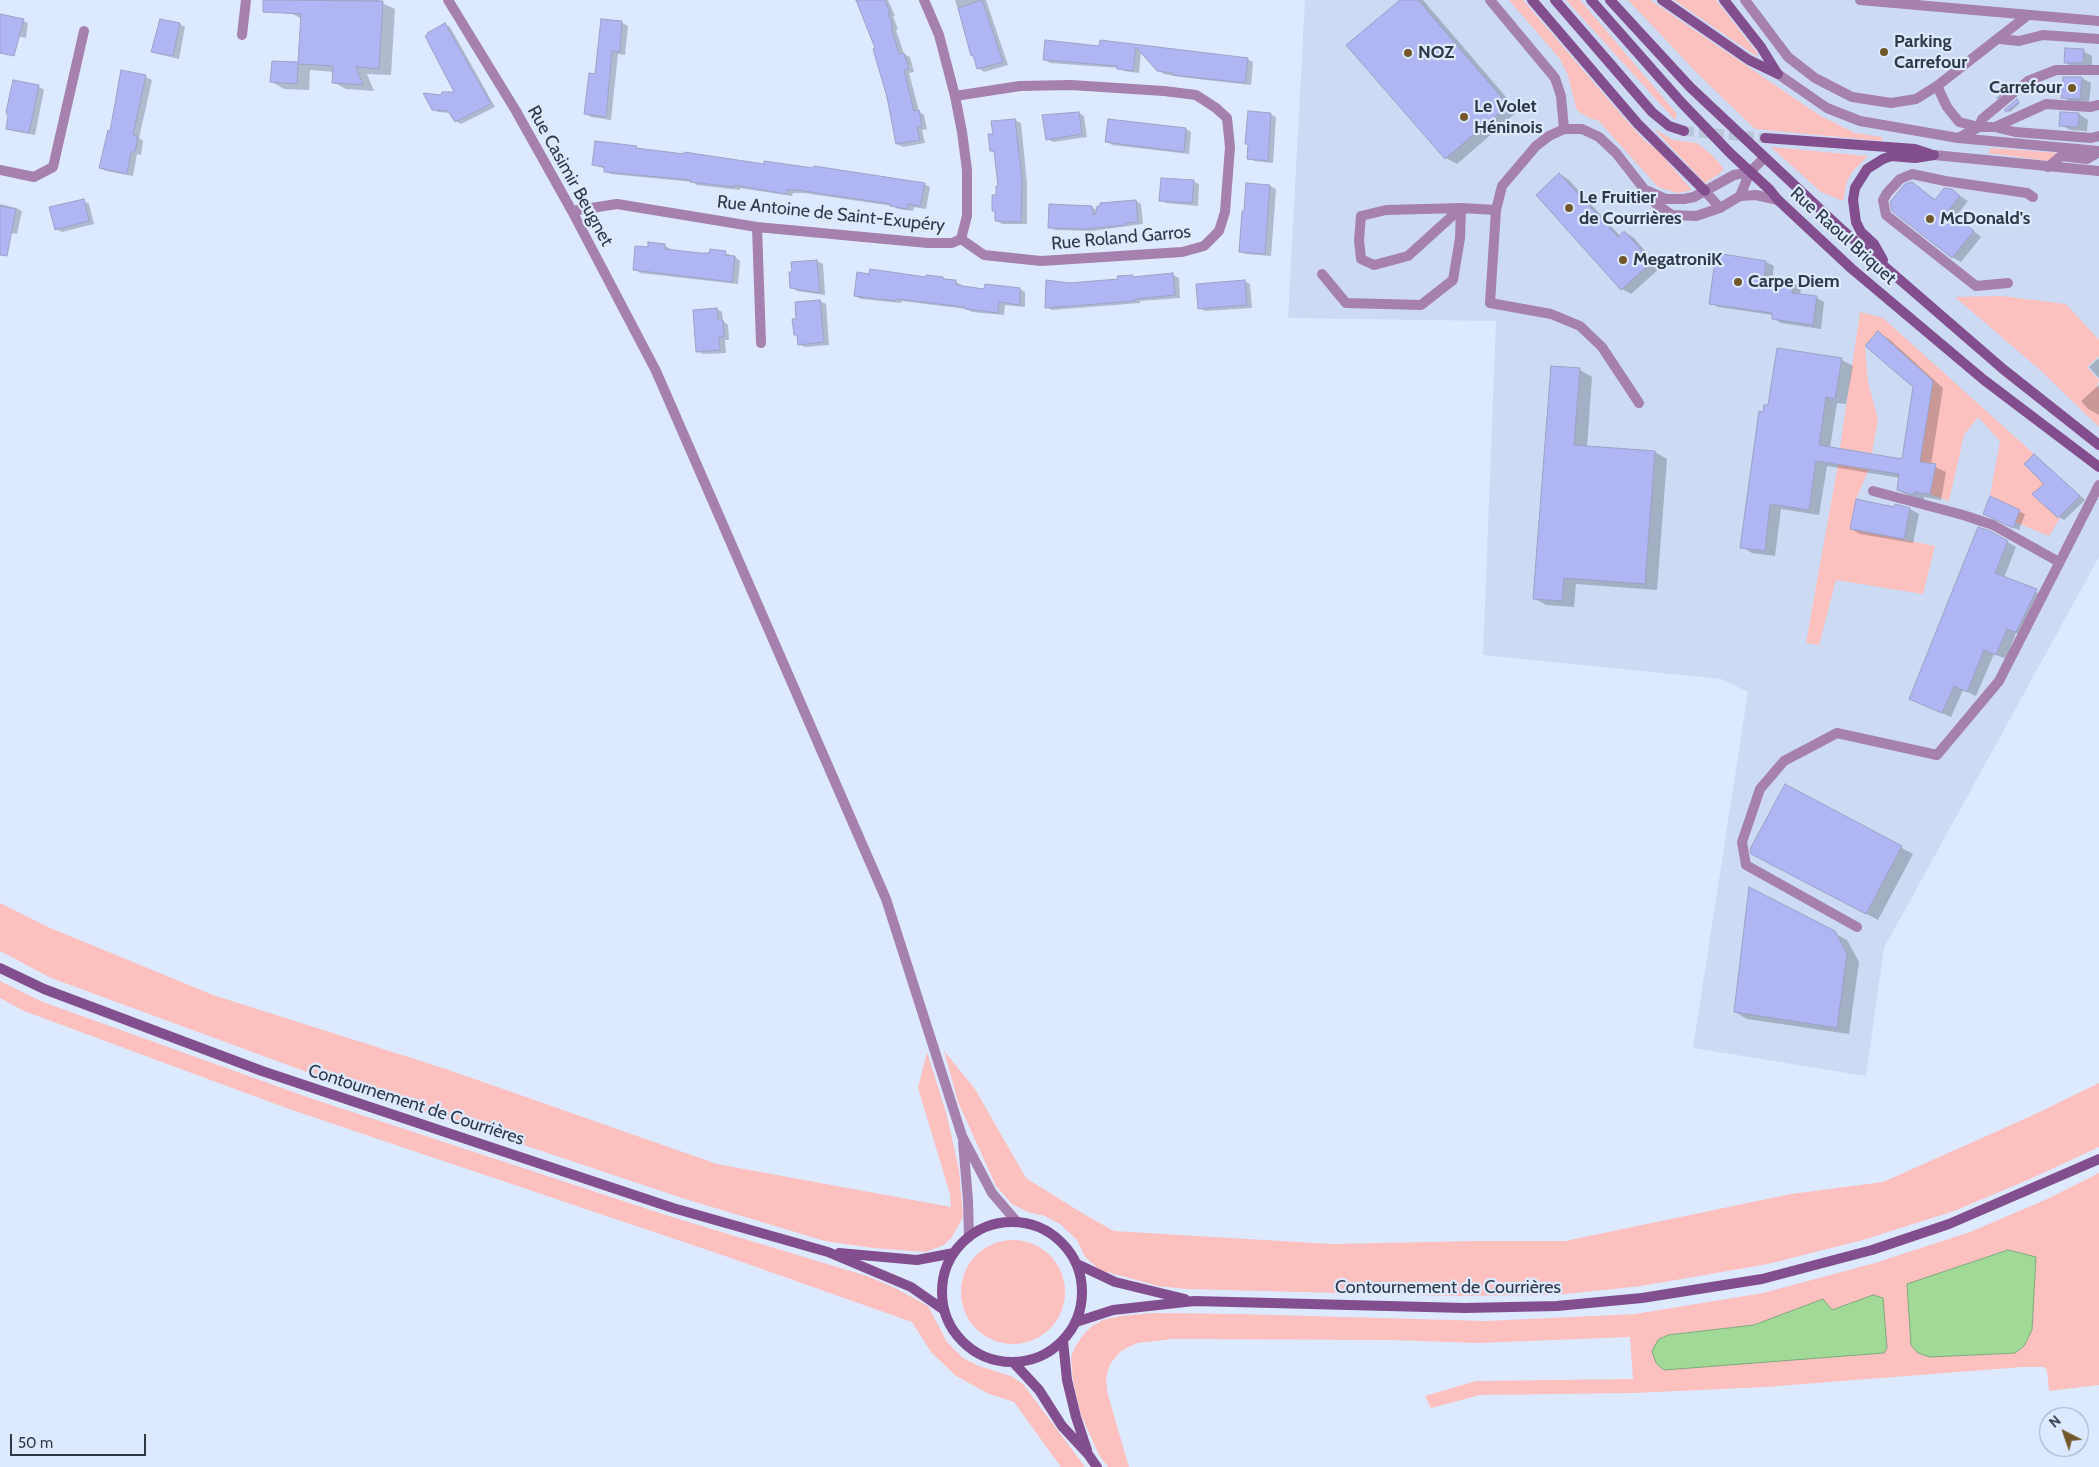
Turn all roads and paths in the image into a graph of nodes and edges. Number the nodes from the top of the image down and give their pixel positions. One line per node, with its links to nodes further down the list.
1 (246, 0): 16 (street)
2 (448, 0): 46 (street, Rue Casimir Beugnet)
3 (924, 0): 22 (street, Rue Antoine de Saint-Exupéry)
4 (1490, 0): 26 (street)
5 (1532, 0): 39 (main road)
6 (1555, 0): 27 (main road)
7 (1591, 0): 37 (main road, Rue Raoul Briquet)
8 (1610, 0): 33 (main road, Rue Raoul Briquet)
9 (1662, 0): 20 (main road)
10 (1724, 0): 20 (main road)
11 (1746, 0): 21 (street)
12 (1860, 0): 13 (street)
13 (2028, 15): 14 (street); 17 (street)
14 (2099, 22)
15 (84, 30): 35 (street)
16 (242, 35)
17 (2000, 39): 18 (street); 21 (street)
18 (2099, 39)
19 (2099, 70): 24 (street)
20 (1778, 74): 30 (street)
21 (1937, 86): 24 (street)
22 (955, 96): 48 (street, Rue Antoine de Saint-Exupéry); 48 (street, Rue Roland Garros)
23 (2099, 105): 25 (street)
24 (1979, 127): 25 (street); 30 (street)
25 (1995, 127): 28 (street)
26 (1564, 129): 38 (street); 45 (street)
27 (1684, 131)
28 (2099, 136)
29 (1765, 138): 32 (main road)
30 (1958, 138): 31 (street)
31 (2099, 152): 34 (street)
32 (1934, 155): 34 (street); 49 (main road)
33 (1764, 158): 37 (street); 49 (main road, Rue Raoul Briquet)
34 (2048, 167): 36 (street)
35 (0, 170)
36 (2099, 171)
37 (1750, 172): 39 (street); 40 (street); 42 (main road, Rue Raoul Briquet)
38 (1647, 191): 39 (street); 44 (street)
39 (1705, 191): 44 (street)
40 (1740, 196): 42 (street); 44 (street)
41 (2032, 197): 51 (street)
42 (1778, 200): 55 (main road, Rue Raoul Briquet)
43 (1461, 208): 43 (street); 45 (street); 50 (street)
44 (1720, 208)
45 (1496, 210): 53 (street)
46 (572, 211): 47 (street, Rue Antoine de Saint-Exupéry); 61 (street, Rue Casimir Beugnet)
47 (757, 227): 48 (street, Rue Antoine de Saint-Exupéry); 52 (street)
48 (961, 239)
49 (1888, 268): 54 (main road, Rue Raoul Briquet)
50 (1322, 274)
51 (2008, 283)
52 (761, 343)
53 (1639, 404)
54 (2099, 445)
55 (2099, 468)
56 (2099, 485): 58 (street)
57 (1873, 491): 58 (street)
58 (2059, 562): 59 (street)
59 (1857, 927)
60 (0, 968): 65 (main road, Contournement de Courrières)
61 (962, 1136): 63 (street); 64 (street)
62 (2099, 1159): 68 (main road, Contournement de Courrières)
63 (1017, 1222): 64 (main road); 67 (main road)
64 (969, 1237): 66 (main road)
65 (828, 1252): 66 (main road, Contournement de Courrières); 69 (main road, Contournement de Courrières)
66 (954, 1253): 69 (main road)
67 (1077, 1264): 68 (main road, Contournement de Courrières); 70 (main road)
68 (1194, 1301): 70 (main road, Contournement de Courrières)
69 (944, 1310): 72 (main road)
70 (1076, 1322): 71 (main road)
71 (1063, 1341): 72 (main road); 73 (main road)
72 (1014, 1362): 73 (main road)
73 (1088, 1454): 74 (main road)
74 (1097, 1467)

